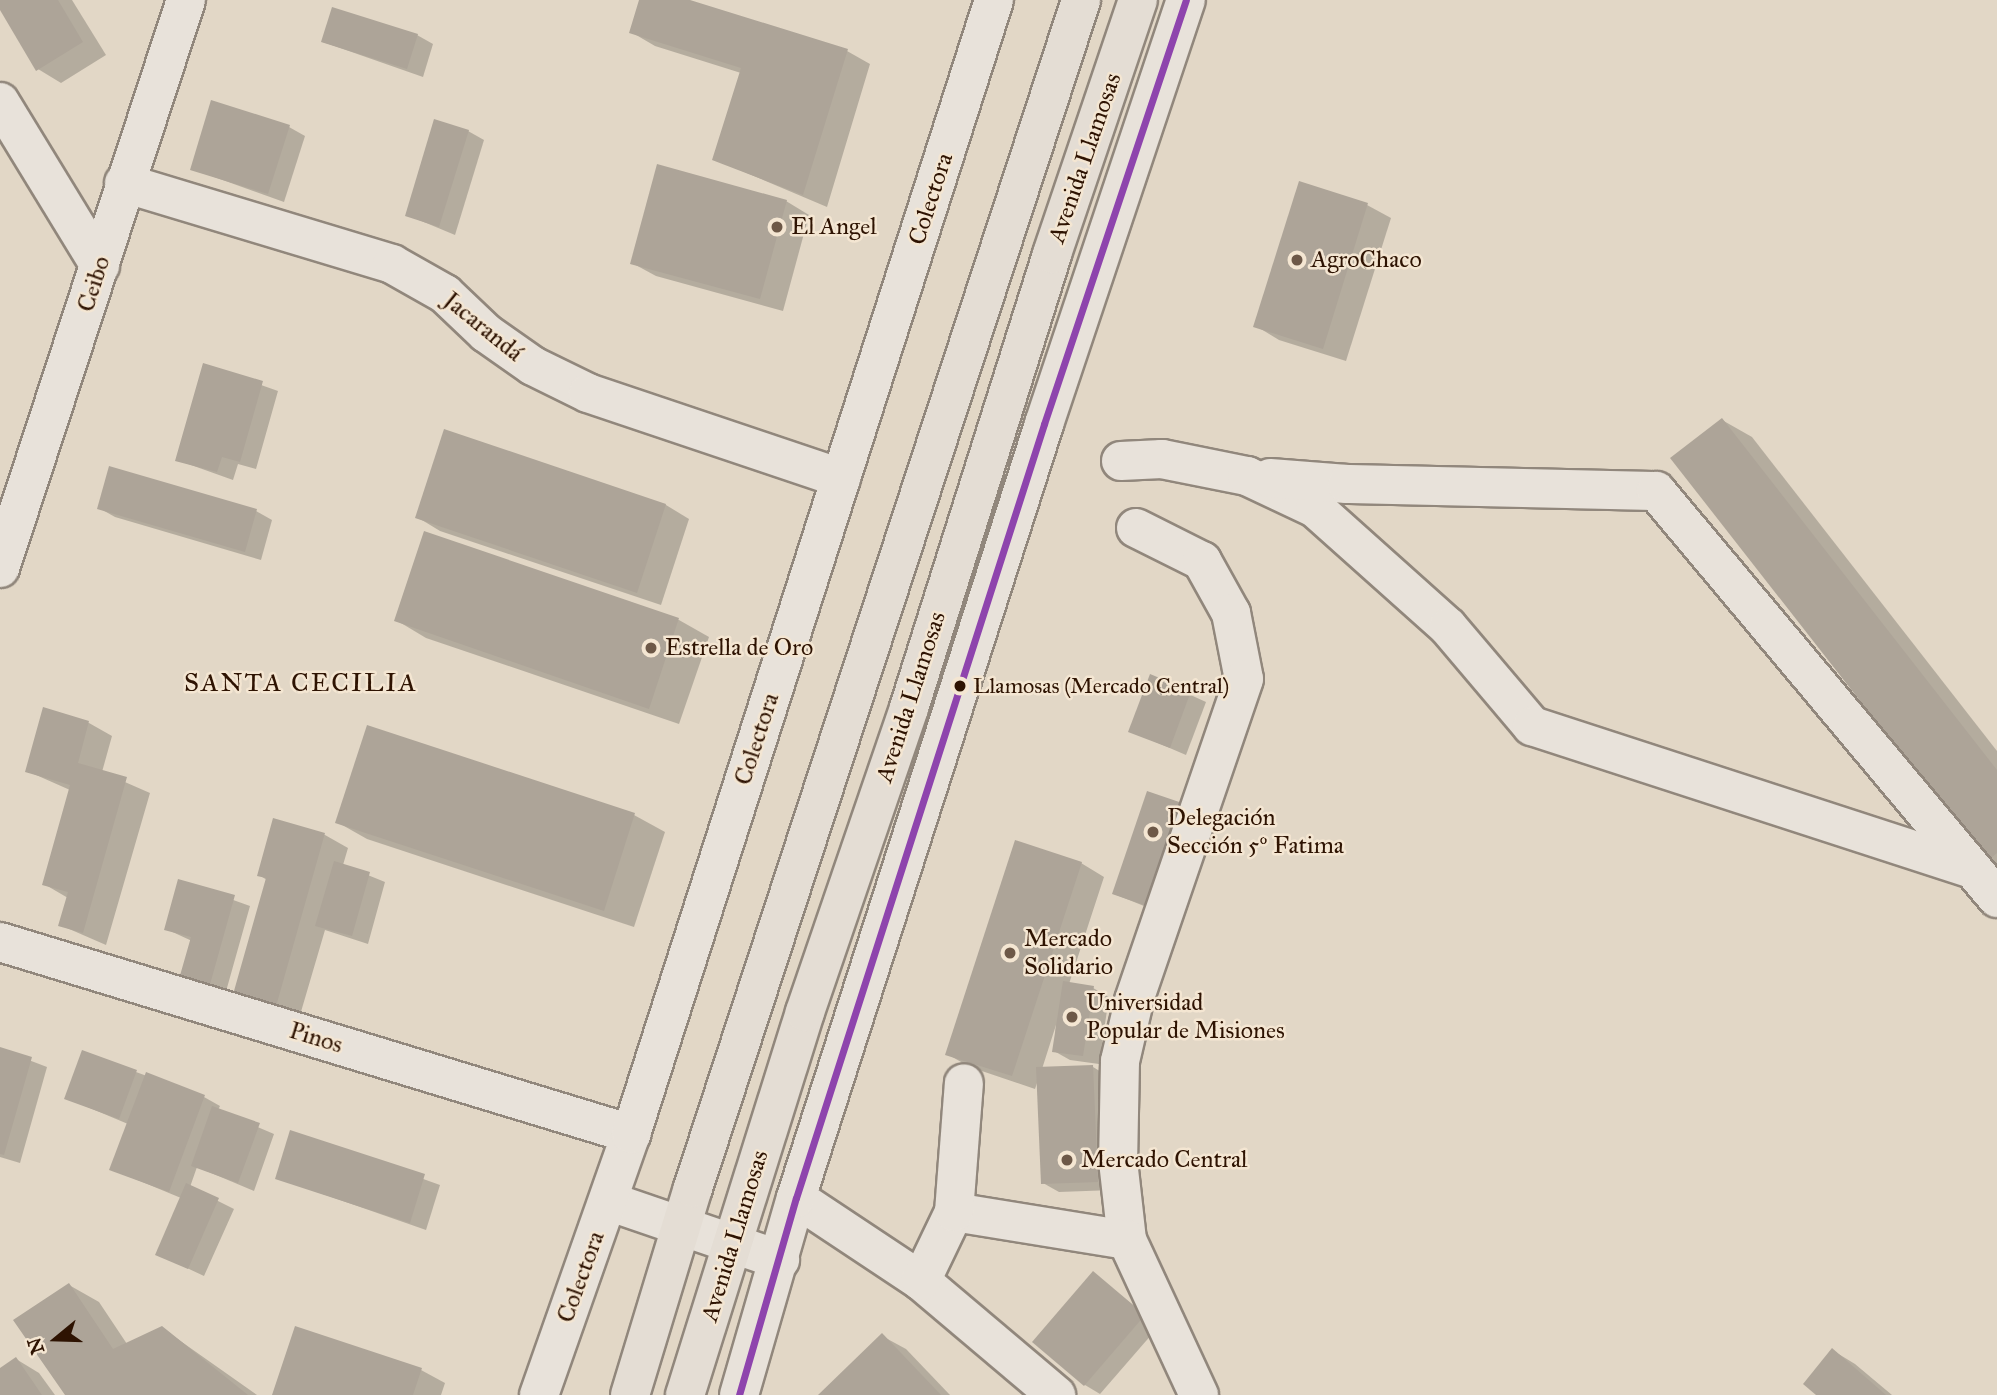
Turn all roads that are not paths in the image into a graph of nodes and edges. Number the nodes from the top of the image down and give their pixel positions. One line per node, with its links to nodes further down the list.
1 (186, 0): 7 (street, Ceibo)
2 (994, 0): 13 (street, Colectora)
3 (1081, 0): 24 (highway)
4 (1138, 0): 9 (highway, Avenida Llamosas)
5 (1186, 0): 10 (street)
6 (0, 102): 8 (street)
7 (124, 183): 8 (street, Ceibo); 13 (street, Jacarandá)
8 (100, 266): 15 (street, Ceibo)
9 (1003, 408): 10 (street); 26 (highway, Avenida Llamosas)
10 (1044, 424): 21 (street)
11 (1121, 461): 12 (street)
12 (1247, 476): 16 (street); 16 (street)
13 (841, 478): 20 (street, Colectora)
14 (1136, 528): 25 (street)
15 (0, 568)
16 (1969, 868): 17 (street)
17 (1997, 898)
18 (0, 942): 20 (street, Pinos)
19 (964, 1083): 23 (street)
20 (631, 1134): 22 (street, Colectora)
21 (796, 1198): 26 (street); 27 (street); 28 (street)
22 (608, 1201): 24 (street); 29 (street, Colectora)
23 (954, 1212): 25 (street); 28 (street)
24 (682, 1226): 26 (street); 30 (highway)
25 (1127, 1240): 34 (street)
26 (733, 1242): 27 (street); 31 (highway, Avenida Llamosas)
27 (780, 1260): 32 (street)
28 (921, 1281): 33 (street)
29 (539, 1395)
30 (631, 1395)
31 (685, 1395)
32 (739, 1395)
33 (1056, 1395)
34 (1199, 1395)

